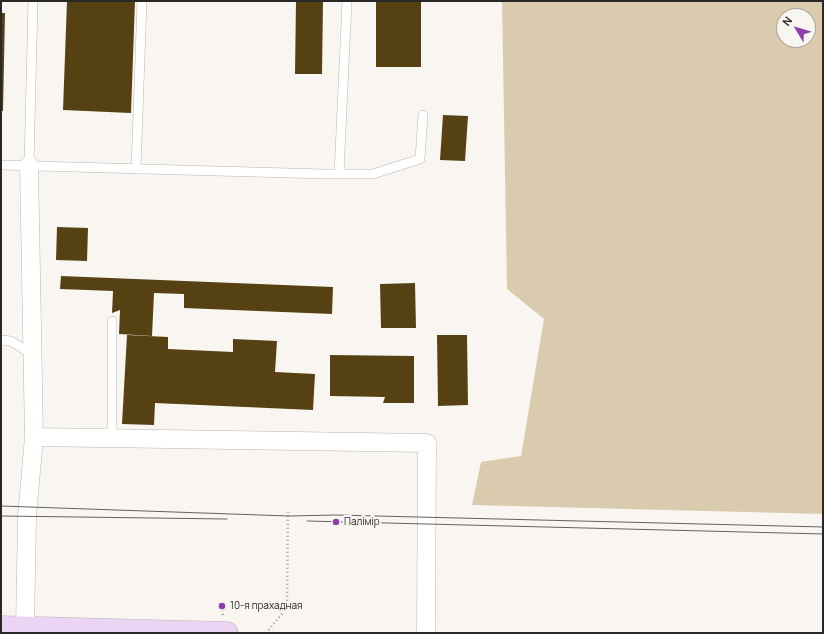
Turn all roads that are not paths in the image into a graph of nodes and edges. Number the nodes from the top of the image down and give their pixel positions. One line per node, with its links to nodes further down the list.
1 (33, 1): 6 (lane)
2 (142, 1): 7 (lane)
3 (347, 1): 8 (lane)
4 (423, 114): 8 (lane)
5 (1, 165): 6 (lane)
6 (29, 165): 7 (lane); 11 (street)
7 (136, 169): 8 (lane)
8 (339, 174)
9 (112, 321): 13 (lane)
10 (1, 340): 11 (lane)
11 (33, 355): 12 (street)
12 (34, 437): 13 (street); 15 (street)
13 (112, 438): 17 (street)
14 (1, 627): 15 (main road)
15 (25, 628): 16 (main road)
16 (227, 633)
17 (426, 633)

